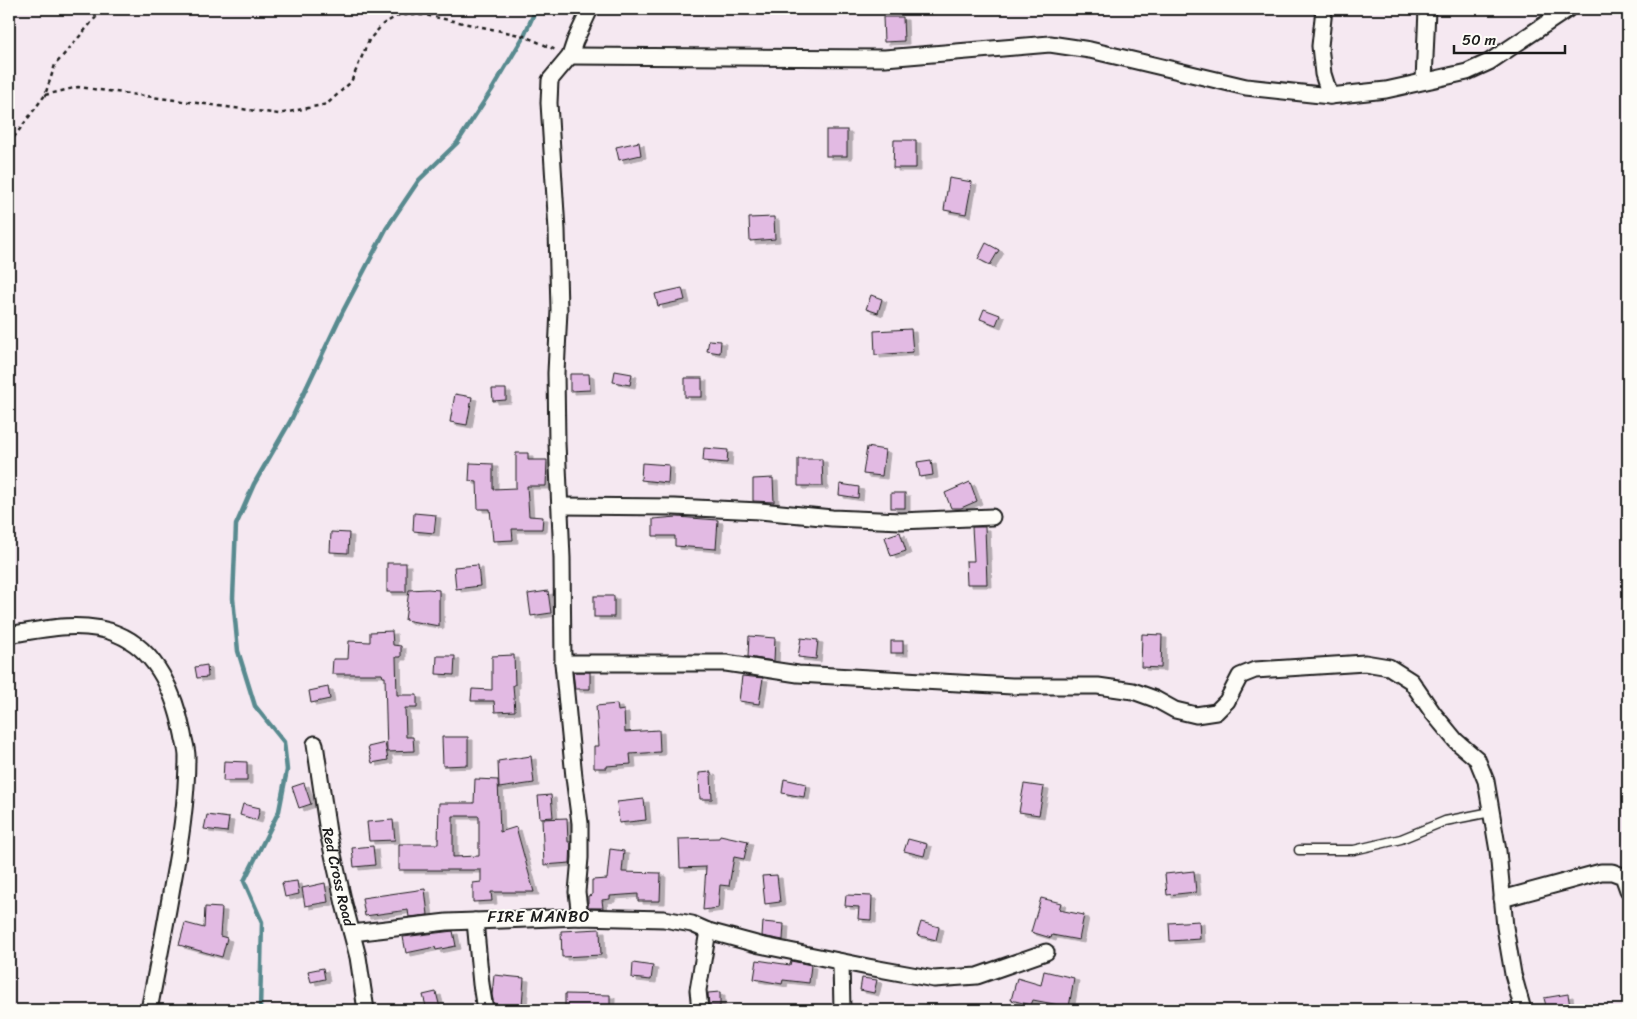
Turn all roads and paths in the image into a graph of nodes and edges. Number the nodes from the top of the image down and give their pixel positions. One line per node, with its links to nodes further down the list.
1 (103, 9): 8 (path)
2 (590, 9): 6 (street)
3 (1324, 9): 9 (street)
4 (1427, 9): 7 (street)
5 (1568, 9): 7 (street)
6 (570, 56): 8 (path); 9 (street); 11 (street)
7 (1424, 81): 9 (street)
8 (45, 95): 10 (path)
9 (1330, 96)
10 (9, 144)
11 (560, 506): 12 (street); 14 (street)
12 (992, 517)
13 (9, 635): 26 (street)
14 (563, 663): 16 (street); 20 (street)
15 (315, 744): 23 (street, Red Cross Road)
16 (1491, 812): 17 (lane); 19 (street)
17 (1299, 850)
18 (1628, 890): 19 (street)
19 (1502, 899): 31 (street)
20 (580, 917): 21 (street); 22 (street)
21 (475, 921): 23 (street); 28 (street)
22 (708, 930): 25 (street); 29 (street)
23 (352, 933): 27 (street, Red Cross Road)
24 (1046, 952): 25 (street)
25 (841, 962): 30 (street)
26 (150, 1010)
27 (366, 1010)
28 (485, 1010)
29 (700, 1010)
30 (842, 1010)
31 (1523, 1010)

